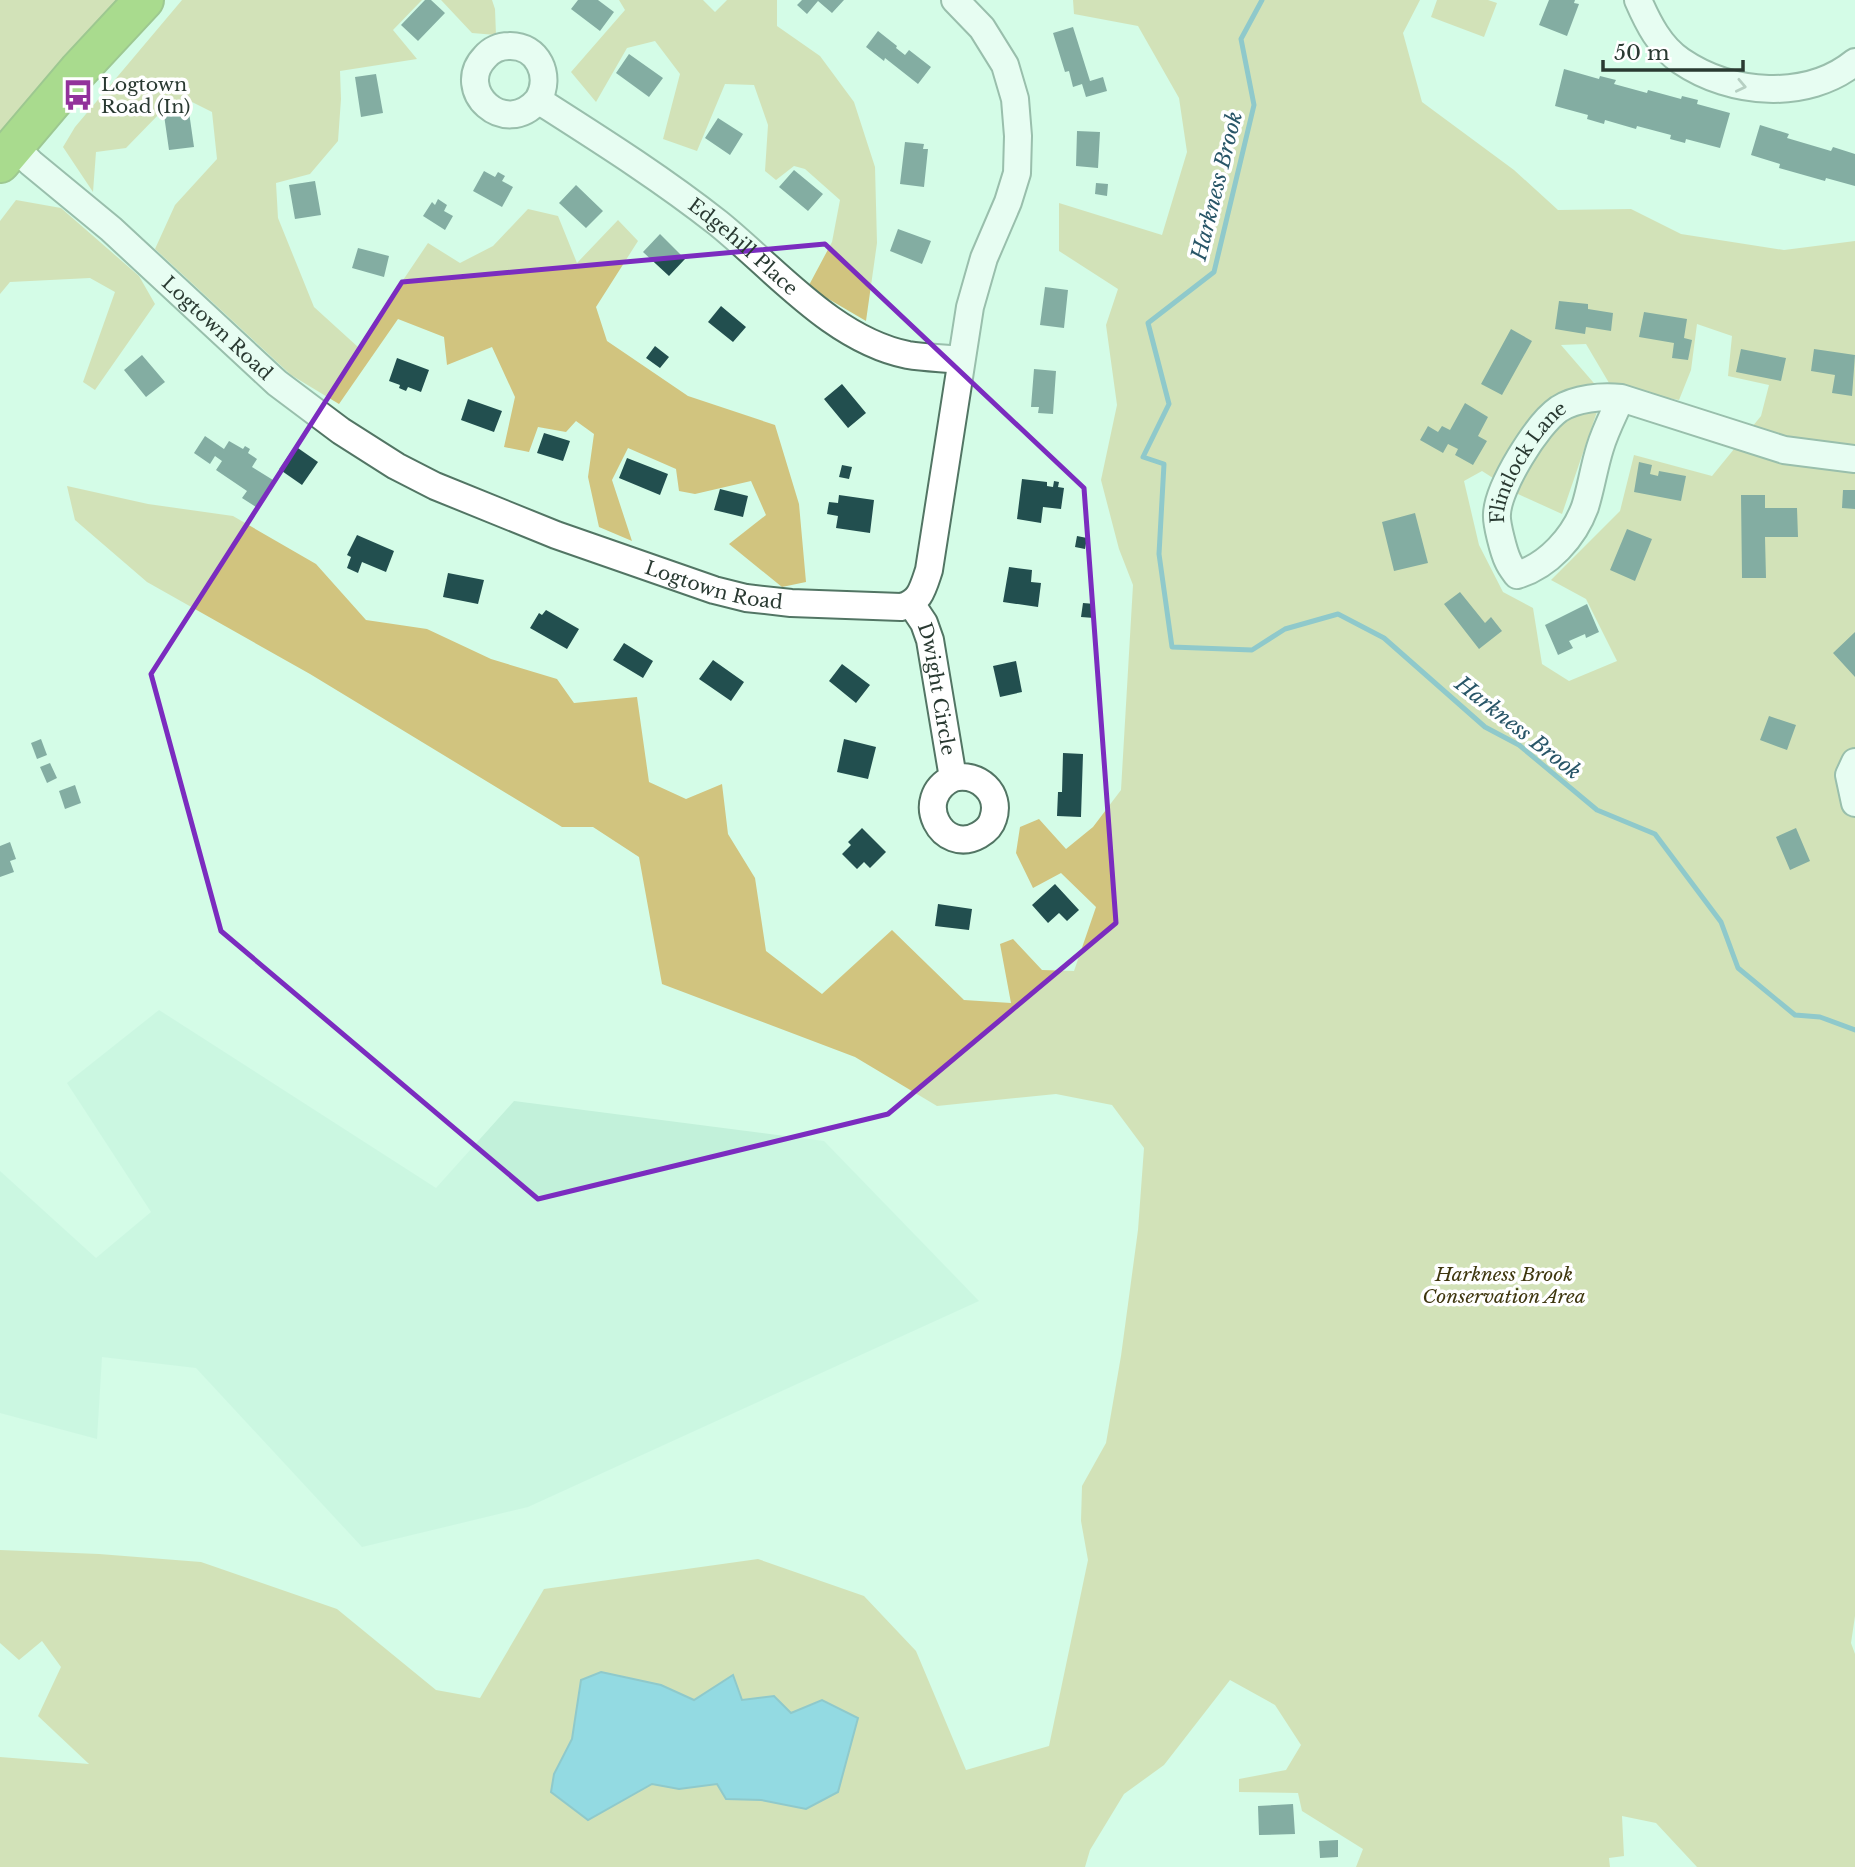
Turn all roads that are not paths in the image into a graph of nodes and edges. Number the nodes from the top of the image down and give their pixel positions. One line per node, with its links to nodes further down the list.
1 (144, 0): 6 (highway)
2 (955, 0): 7 (street)
3 (1638, 0): 4 (street, one-way to 4)
4 (1855, 62)
5 (538, 100): 7 (street, Edgehill Place)
6 (7, 155): 10 (street, Logtown Road)
7 (961, 360): 10 (street)
8 (1621, 398): 8 (street, Flintlock Lane); 9 (street, Flintlock Lane)
9 (1855, 459)
10 (912, 605): 12 (street, Dwight Circle)
11 (1855, 762): 13 (street)
12 (953, 778)
13 (1855, 803)

